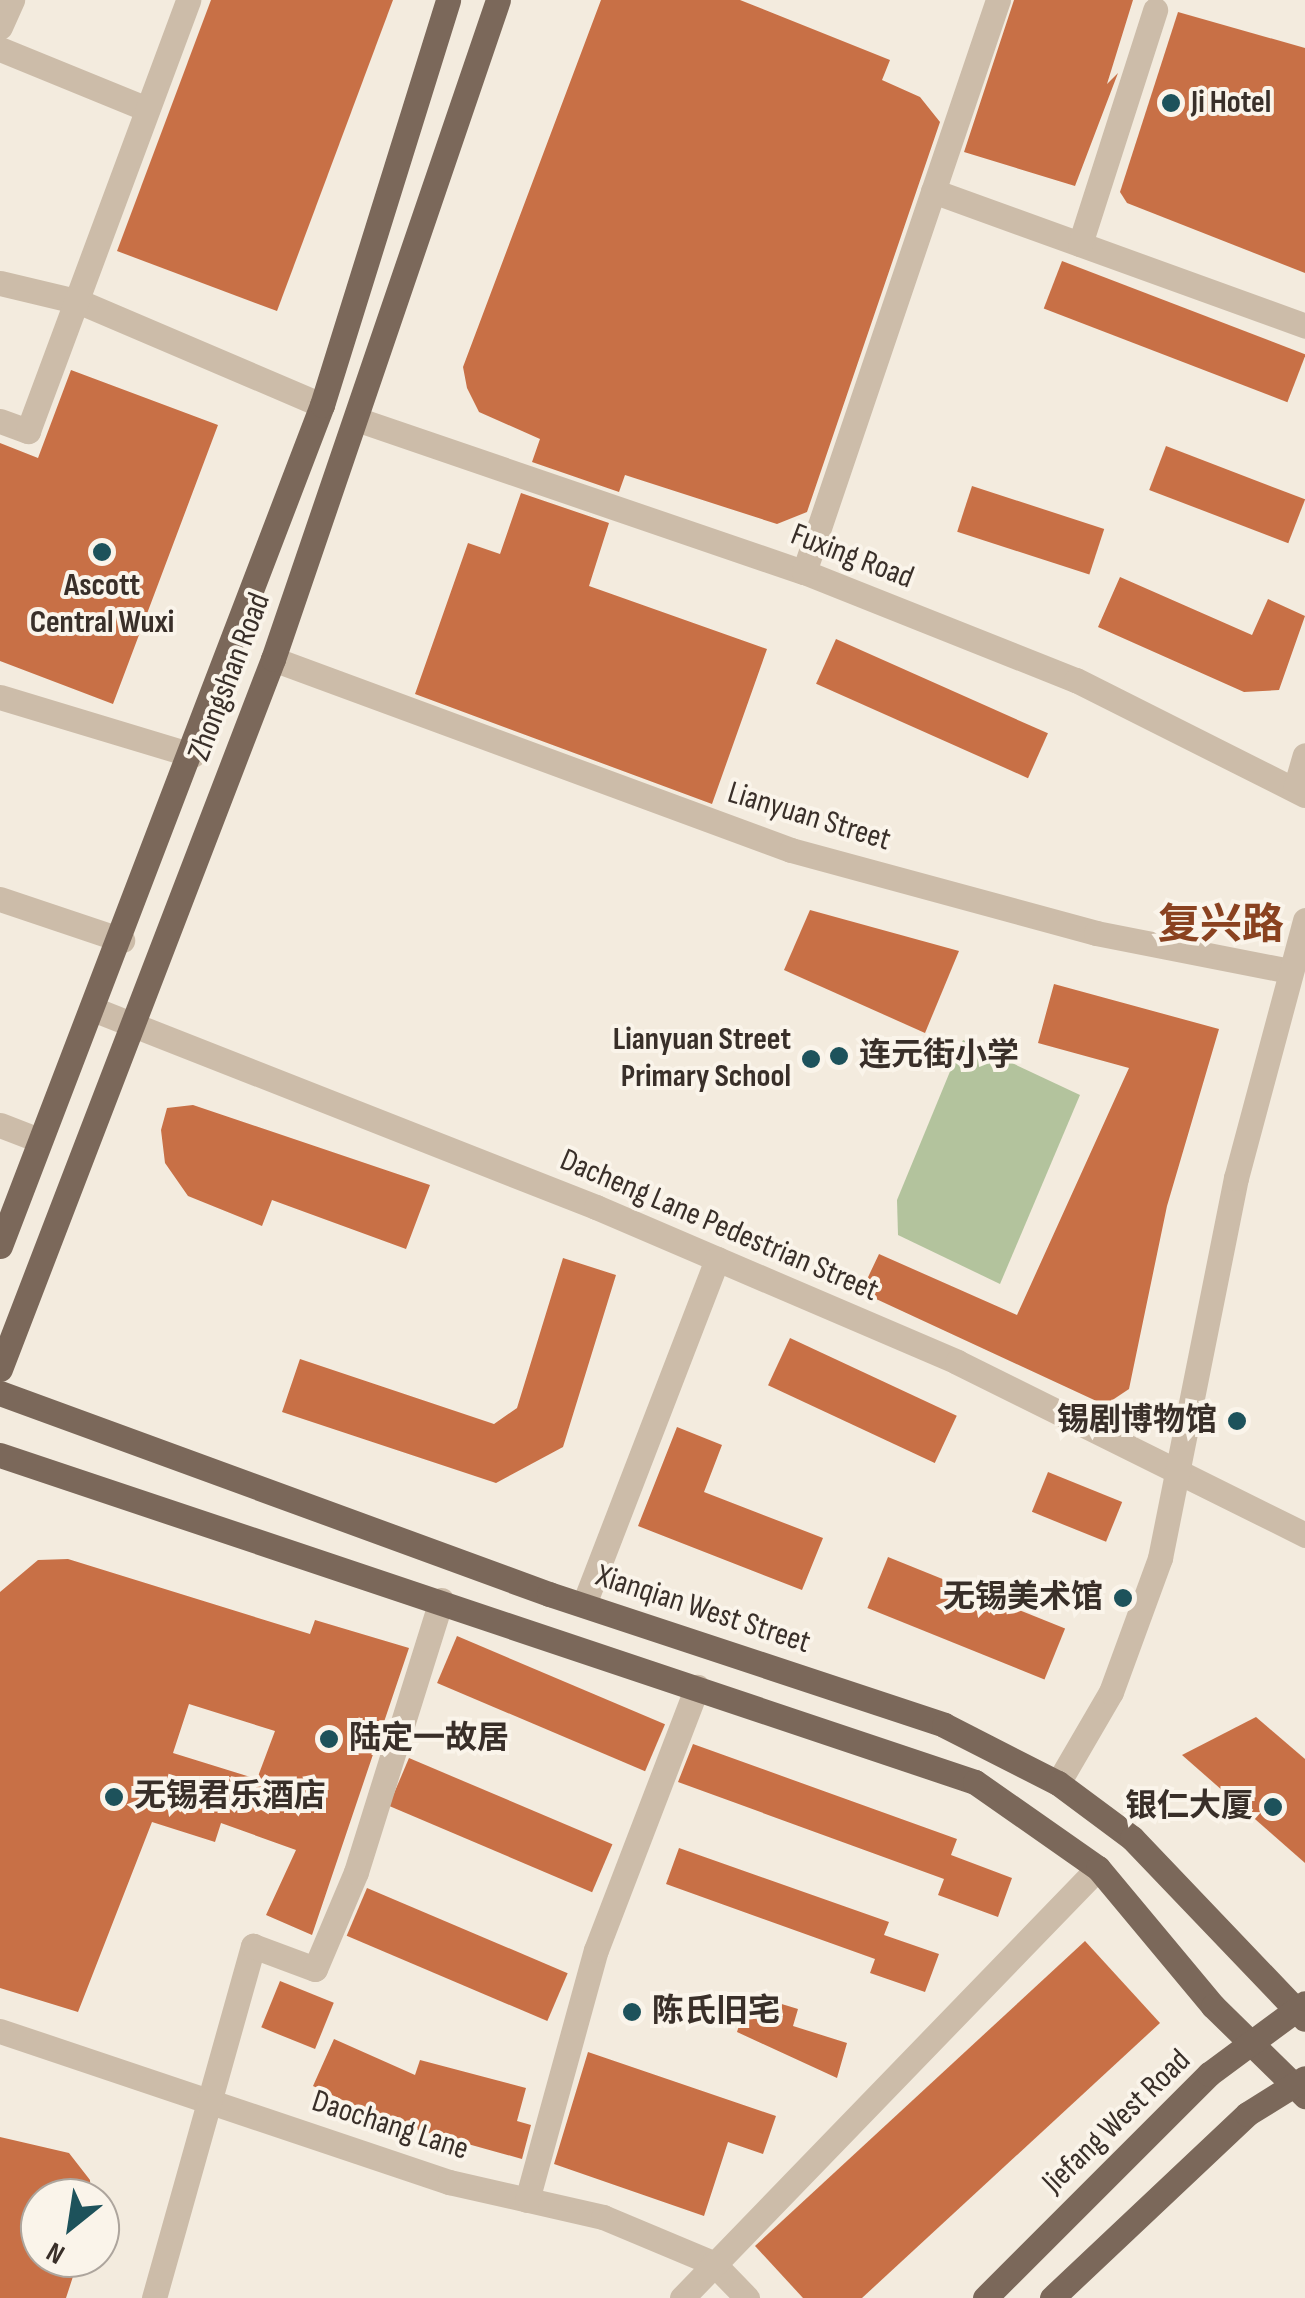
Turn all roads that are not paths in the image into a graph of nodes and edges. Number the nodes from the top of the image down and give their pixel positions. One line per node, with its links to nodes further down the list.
1 (12, 0): 7 (street)
2 (188, 0): 9 (street)
3 (448, 0): 15 (main road, Zhongshan Road)
4 (498, 0): 16 (main road, Zhongshan Road)
5 (998, 0): 10 (street)
6 (1155, 10): 11 (street)
7 (0, 27)
8 (0, 49): 9 (street)
9 (148, 109): 13 (street)
10 (932, 191): 11 (street); 18 (street)
11 (1080, 244): 14 (street)
12 (0, 283): 13 (street)
13 (80, 302): 15 (street); 17 (street)
14 (1305, 326)
15 (322, 404): 22 (main road, Zhongshan Road)
16 (359, 420): 18 (street, Fuxing Road); 19 (main road, Zhongshan Road)
17 (0, 421)
18 (804, 572): 23 (street, Fuxing Road)
19 (274, 660): 27 (street, Lianyuan Street); 29 (main road, Zhongshan Road)
20 (0, 697): 22 (street)
21 (1305, 755): 23 (street)
22 (192, 756): 26 (main road, Zhongshan Road)
23 (1300, 792)
24 (0, 899): 26 (street)
25 (1305, 920): 27 (street)
26 (122, 940): 28 (main road, Zhongshan Road)
27 (1290, 971): 37 (street)
28 (93, 1009): 29 (street, Dacheng Lane Pedestrian Street); 31 (main road, Zhongshan Road)
29 (128, 1022): 33 (street, Dacheng Lane Pedestrian Street); 34 (main road, Zhongshan Road)
30 (0, 1125): 31 (street)
31 (40, 1140): 32 (main road, Zhongshan Road)
32 (0, 1246)
33 (717, 1259): 37 (street, Dacheng Lane Pedestrian Street); 40 (street)
34 (0, 1369)
35 (0, 1393): 40 (main road, Xianqian West Street)
36 (0, 1455): 39 (main road)
37 (1176, 1472): 38 (street, Dacheng Lane Pedestrian Street); 42 (street)
38 (1305, 1536)
39 (441, 1600): 41 (main road); 48 (street)
40 (584, 1604): 42 (main road, Xianqian West Street)
41 (697, 1687): 43 (main road); 49 (street)
42 (1058, 1783): 44 (main road, Xianqian West Street)
43 (1098, 1868): 46 (main road); 50 (street)
44 (1302, 2011): 46 (main road, Jiefang West Road)
45 (0, 2031): 48 (street, Daochang Lane)
46 (1252, 2044): 47 (main road); 54 (main road, Jiefang West Road)
47 (1301, 2086): 55 (main road)
48 (214, 2102): 49 (street, Daochang Lane); 51 (street)
49 (528, 2200): 50 (street, Daochang Lane)
50 (713, 2262): 52 (street); 53 (street, Daochang Lane)
51 (154, 2298)
52 (682, 2298)
53 (748, 2298)
54 (985, 2298)
55 (1052, 2298)

